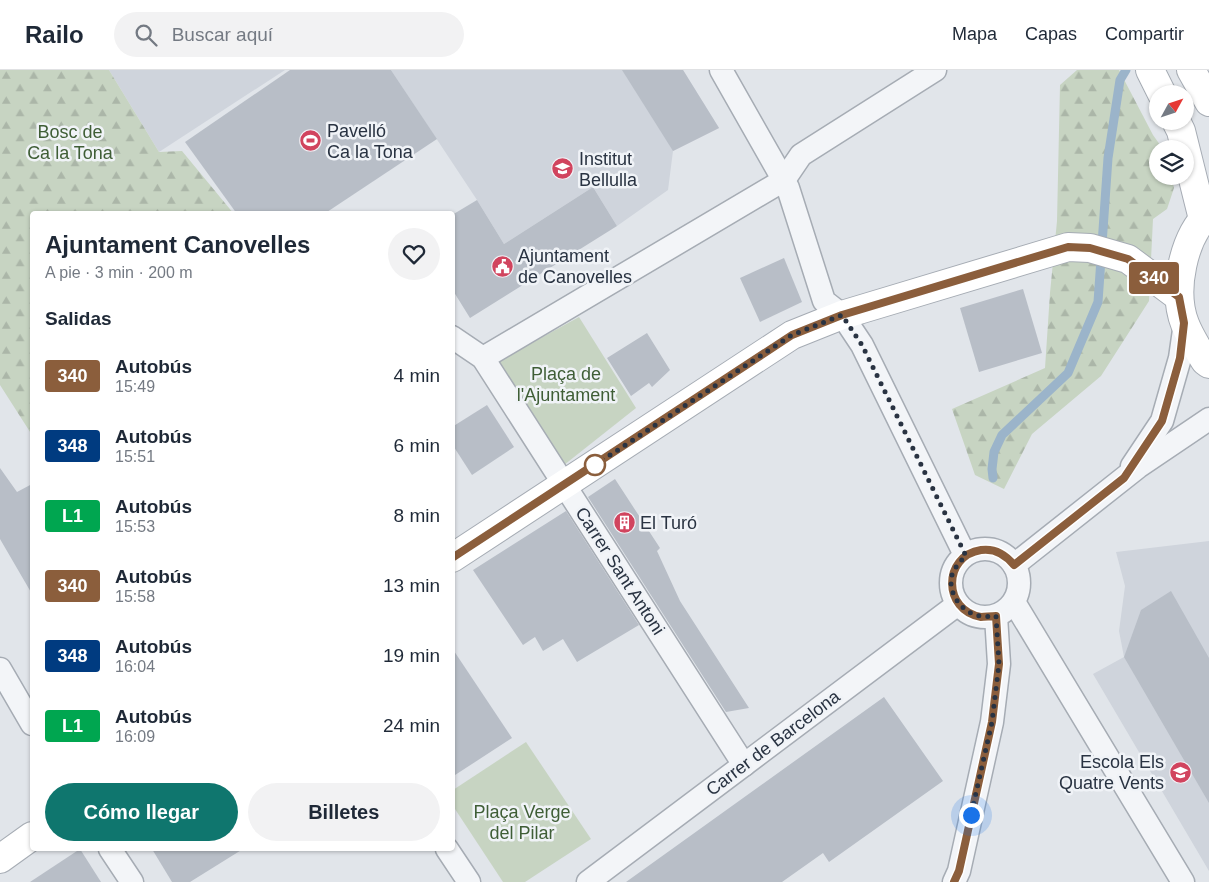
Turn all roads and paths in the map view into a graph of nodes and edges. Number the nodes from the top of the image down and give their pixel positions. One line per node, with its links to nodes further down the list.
1 (721, 70): 8 (street)
2 (936, 70): 8 (street)
3 (1150, 70): 5 (street)
4 (1191, 70): 6 (street)
5 (1158, 85)
6 (1209, 102)
7 (1180, 130): 9 (street)
8 (784, 180): 11 (street); 14 (street)
9 (1206, 216): 10 (street)
10 (1179, 297): 11 (street); 12 (street)
11 (842, 315): 18 (street); 20 (street)
12 (1184, 323): 15 (street); 17 (street)
13 (455, 339): 14 (street, Carrer Sant Antoni)
14 (483, 358): 18 (street, Carrer Sant Antoni)
15 (1209, 364)
16 (1209, 419): 17 (street)
17 (1124, 478): 21 (street)
18 (564, 485): 19 (street); 27 (street, Carrer Sant Antoni)
19 (455, 556)
20 (966, 556): 21 (street); 23 (street)
21 (1014, 565): 22 (street)
22 (1014, 602): 24 (street); 36 (street)
23 (958, 604): 24 (street); 27 (street, Carrer de Barcelona)
24 (996, 616): 35 (street)
25 (0, 669): 26 (street)
26 (30, 721)
27 (744, 765): 34 (street, Carrer de Barcelona)
28 (30, 837): 31 (street)
29 (111, 851): 32 (street)
30 (448, 851): 33 (street)
31 (0, 858)
32 (132, 882)
33 (469, 882)
34 (588, 882)
35 (954, 882)
36 (1183, 882)

